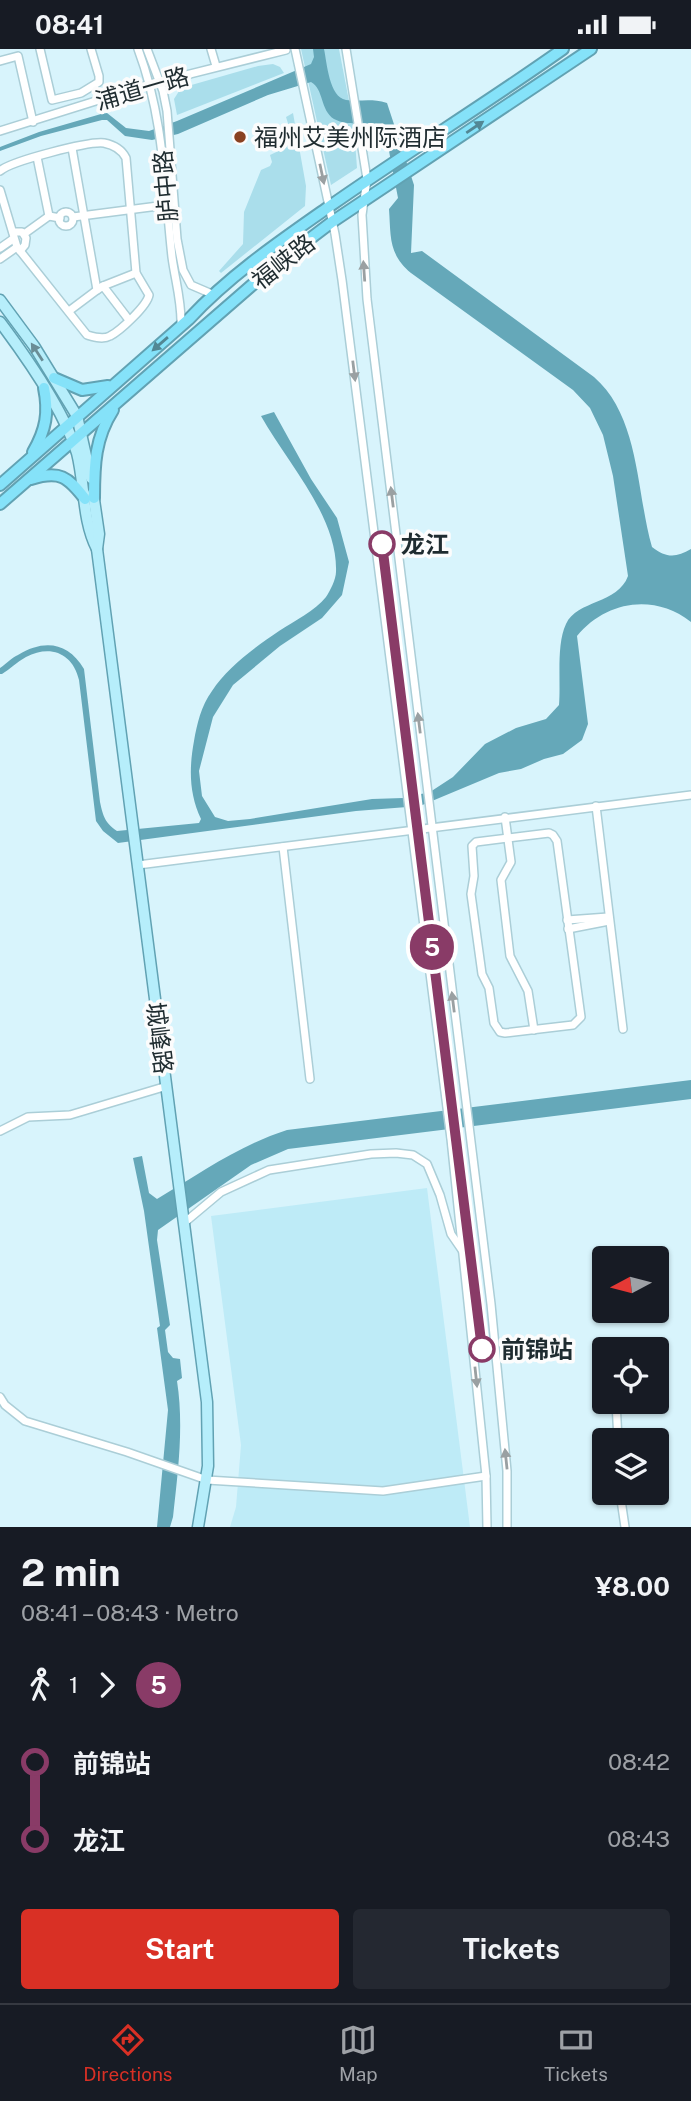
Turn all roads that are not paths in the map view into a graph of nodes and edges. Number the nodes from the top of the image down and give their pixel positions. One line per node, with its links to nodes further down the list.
1 (40, 49): 15 (street)
2 (91, 49): 15 (street)
3 (138, 49): 14 (street, 胪中路)
4 (147, 49): 13 (street, 胪中路)
5 (211, 49): 12 (street)
6 (346, 49): 22 (street)
7 (564, 49): 22 (highway, 福峡路)
8 (591, 49): 24 (highway, 福峡路, one-way to 8)
9 (286, 50): 10 (street); 12 (street, 浦道一路)
10 (296, 53): 26 (street, one-way to 26)
11 (0, 61): 17 (street)
12 (216, 67): 13 (street, 浦道一路)
13 (160, 82): 14 (street, 浦道一路); 38 (street, 胪中路)
14 (150, 84): 16 (street, 浦道一路); 25 (street, 胪中路)
15 (89, 89): 16 (street)
16 (92, 103): 17 (street, 浦道一路)
17 (33, 122): 18 (street, 浦道一路)
18 (0, 131)
19 (72, 148): 20 (street); 27 (street); 28 (street)
20 (37, 157): 21 (street); 29 (street)
21 (0, 171)
22 (367, 179): 24 (street); 26 (highway, 福峡路)
23 (0, 190): 31 (street)
24 (364, 201): 30 (highway, 福峡路); 64 (street, one-way to 24)
25 (166, 205): 27 (street); 43 (street, 胪中路)
26 (329, 207): 30 (street); 38 (highway, 福峡路)
27 (130, 208): 28 (street); 36 (street)
28 (84, 215): 29 (street); 37 (street)
29 (49, 216): 32 (street)
30 (332, 222): 47 (highway, 福峡路); 65 (street, one-way to 65)
31 (13, 235): 32 (street); 33 (street); 34 (street)
32 (24, 235): 34 (street)
33 (0, 248)
34 (19, 249): 35 (street); 40 (street)
35 (0, 259)
36 (136, 273): 37 (street); 41 (street)
37 (100, 288): 40 (street); 41 (street)
38 (212, 294): 43 (highway, 福峡路)
39 (0, 300): 45 (main road, 城峰路, one-way to 39)
40 (69, 311): 41 (street)
41 (129, 320)
42 (0, 322): 48 (main road, 城峰路)
43 (181, 326): 44 (highway, 福峡路, one-way to 44)
44 (125, 375): 46 (highway, 福峡路); 47 (highway)
45 (54, 378): 46 (highway); 50 (main road, 城峰路)
46 (114, 384): 50 (highway, 福峡路)
47 (135, 386): 49 (highway, 福峡路)
48 (44, 388): 51 (main road, 城峰路); 54 (highway)
49 (122, 398): 52 (highway, 福峡路); 59 (highway)
50 (77, 416): 51 (highway, 福峡路); 52 (main road, 城峰路)
51 (66, 426): 53 (main road, 城峰路); 54 (highway, 福峡路)
52 (82, 433): 53 (highway, 福峡路); 55 (main road, 城峰路)
53 (73, 442): 55 (main road, 城峰路); 56 (highway, 福峡路)
54 (24, 465): 57 (highway, 福峡路)
55 (87, 479): 59 (main road, 城峰路)
56 (28, 480): 58 (highway, 福峡路); 59 (highway)
57 (4, 482): 58 (highway)
58 (18, 489): 60 (highway, 福峡路)
59 (90, 499): 68 (main road, 城峰路)
60 (0, 504)
61 (691, 795): 62 (street)
62 (596, 806): 63 (street); 69 (street)
63 (505, 817): 64 (street); 66 (street)
64 (432, 828): 65 (street); 84 (street, one-way to 64)
65 (412, 830): 67 (street); 77 (street)
66 (508, 838): 70 (street); 72 (street); 72 (street)
67 (283, 847): 68 (street); 73 (street)
68 (138, 865): 74 (main road, 城峰路)
69 (609, 919): 70 (street); 71 (street)
70 (568, 925): 72 (street)
71 (623, 1029)
72 (534, 1030)
73 (310, 1079)
74 (167, 1086): 75 (street); 76 (main road, 城峰路)
75 (0, 1131)
76 (184, 1219): 77 (street); 80 (main road, 城峰路)
77 (463, 1252): 79 (street, one-way to 79)
78 (0, 1397): 80 (street)
79 (486, 1476): 80 (street); 83 (street)
80 (207, 1480): 82 (main road, 城峰路)
81 (622, 1505): 85 (street)
82 (198, 1527)
83 (487, 1527)
84 (507, 1527)
85 (625, 1527)

